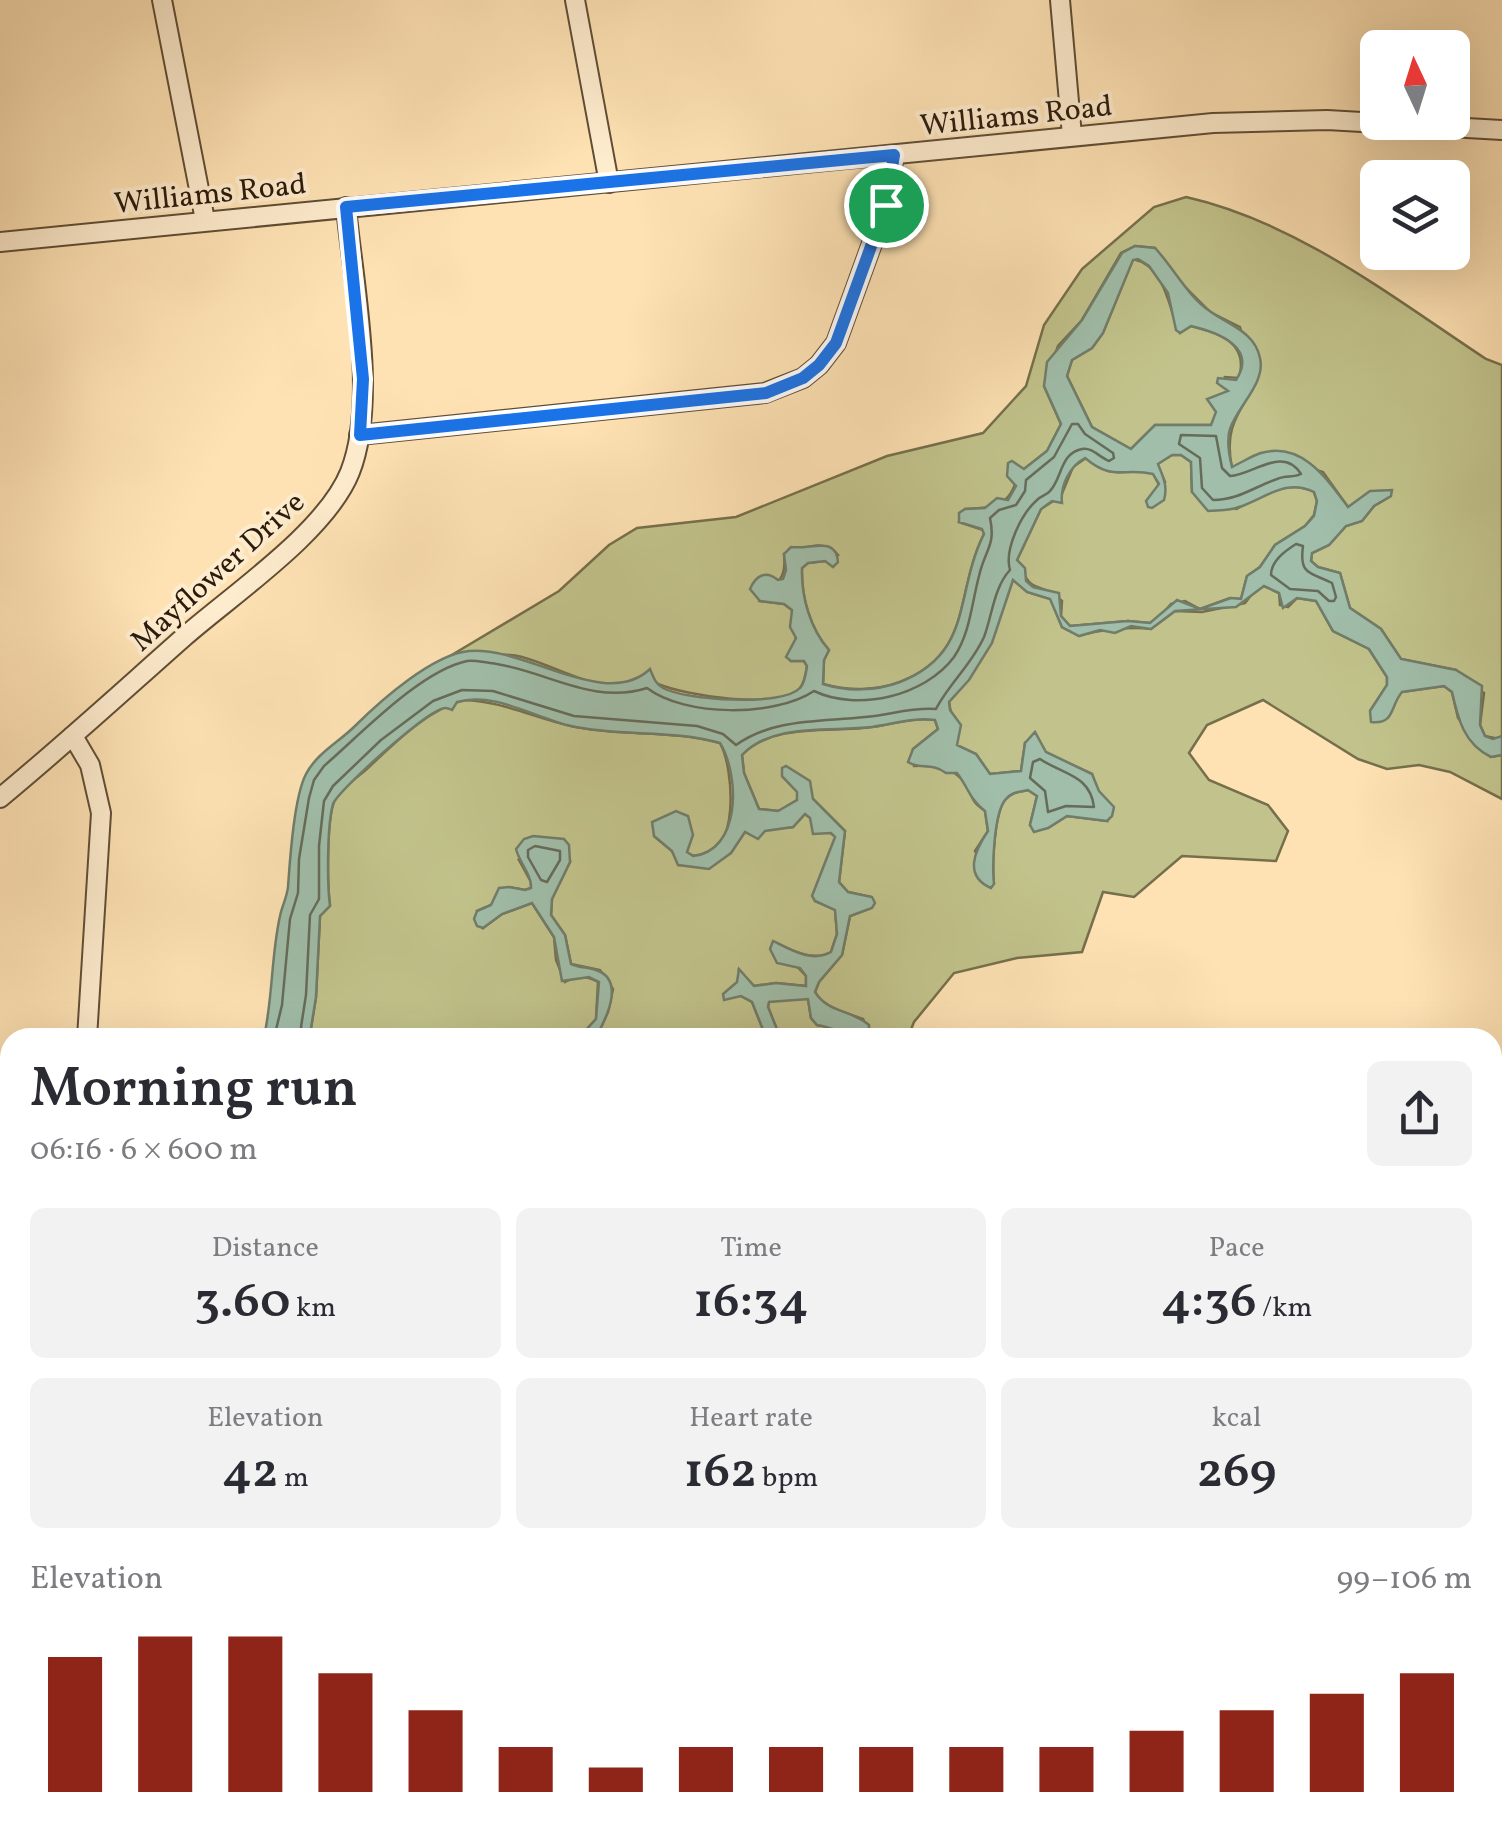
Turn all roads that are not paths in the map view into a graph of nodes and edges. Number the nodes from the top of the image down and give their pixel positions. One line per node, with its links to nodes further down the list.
1 (162, 0): 9 (street)
2 (574, 0): 7 (street)
3 (1060, 0): 5 (street)
4 (1502, 130): 5 (street, Williams Road)
5 (1072, 136): 6 (street, Williams Road)
6 (894, 155): 7 (street, Williams Road); 11 (street)
7 (609, 182): 8 (street, Williams Road)
8 (346, 207): 9 (street, Williams Road); 11 (street, Mayflower Drive)
9 (205, 220): 10 (street, Williams Road)
10 (0, 242)
11 (360, 435): 12 (street, Mayflower Drive)
12 (73, 736): 13 (street, Mayflower Drive); 14 (street)
13 (0, 798)
14 (88, 1028)

